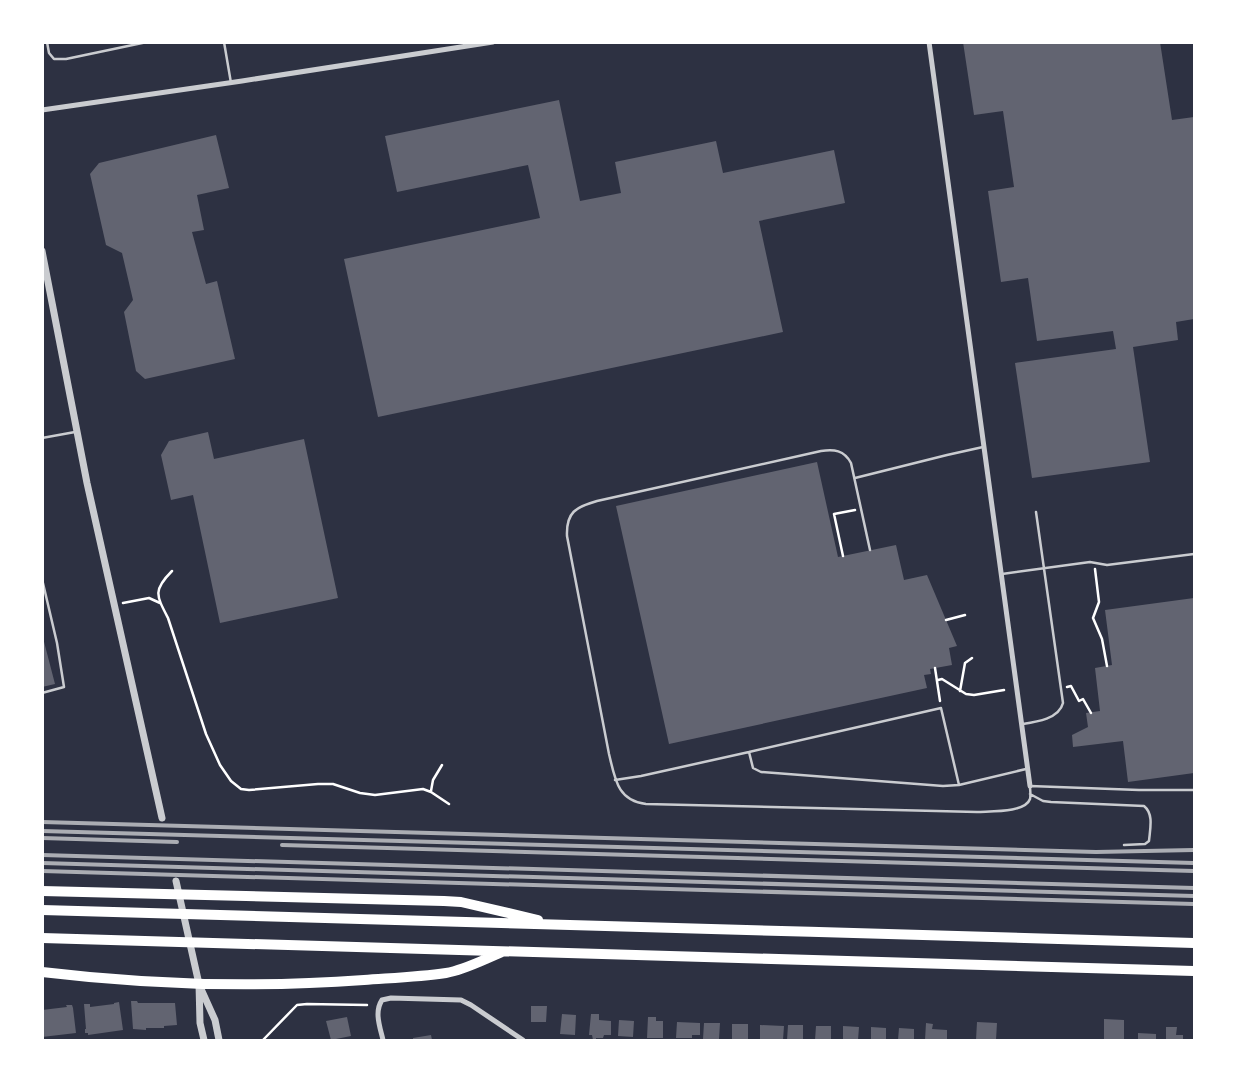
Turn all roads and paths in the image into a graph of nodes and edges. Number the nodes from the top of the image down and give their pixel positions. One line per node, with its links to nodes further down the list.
1 (47, 42): 2 (lane)
2 (147, 42)
3 (224, 42): 7 (lane)
4 (493, 42): 6 (street)
5 (930, 42): 12 (street)
6 (472, 44): 7 (street)
7 (231, 83): 8 (street)
8 (42, 110)
9 (42, 251): 10 (street)
10 (76, 432): 11 (lane); 25 (street)
11 (42, 438)
12 (985, 447): 13 (lane); 22 (street)
13 (855, 478): 14 (lane); 42 (lane)
14 (861, 508): 16 (lane); 18 (path)
15 (1036, 512): 20 (lane)
16 (870, 550)
17 (1194, 554): 19 (lane)
18 (843, 556)
19 (1094, 562): 20 (lane); 29 (path)
20 (1045, 568): 22 (lane); 38 (lane)
21 (172, 572): 24 (path)
22 (1002, 574): 38 (street)
23 (42, 578): 35 (lane)
24 (160, 603): 25 (path); 46 (path)
25 (114, 605): 49 (street)
26 (966, 615): 27 (path)
27 (946, 620)
28 (972, 658): 34 (path)
29 (1107, 666)
30 (936, 668): 31 (path)
31 (938, 680): 34 (path); 36 (path)
32 (1071, 686): 37 (path)
33 (1004, 690): 34 (path)
34 (960, 691)
35 (42, 692)
36 (940, 702)
37 (1091, 712)
38 (1022, 724): 41 (street)
39 (749, 752): 42 (lane); 43 (lane); 43 (lane)
40 (442, 765): 46 (path)
41 (1028, 769): 43 (lane); 44 (street)
42 (615, 780): 47 (lane)
43 (959, 785)
44 (1030, 786): 45 (lane); 47 (lane)
45 (1194, 790)
46 (431, 792): 48 (path)
47 (1030, 794): 50 (lane)
48 (449, 804)
49 (162, 818)
50 (1124, 845)
51 (176, 881): 53 (street)
52 (42, 891): 53 (highway)
53 (179, 895): 55 (highway); 61 (street)
54 (42, 910): 55 (highway)
55 (559, 925): 57 (highway)
56 (42, 938): 58 (highway)
57 (1194, 943)
58 (506, 951): 59 (highway); 61 (highway)
59 (1194, 971)
60 (42, 972): 61 (highway)
61 (199, 984): 63 (street); 64 (street)
62 (367, 1006): 65 (path)
63 (204, 1040)
64 (219, 1040)
65 (263, 1040)
66 (383, 1040): 67 (street)
67 (523, 1040)

